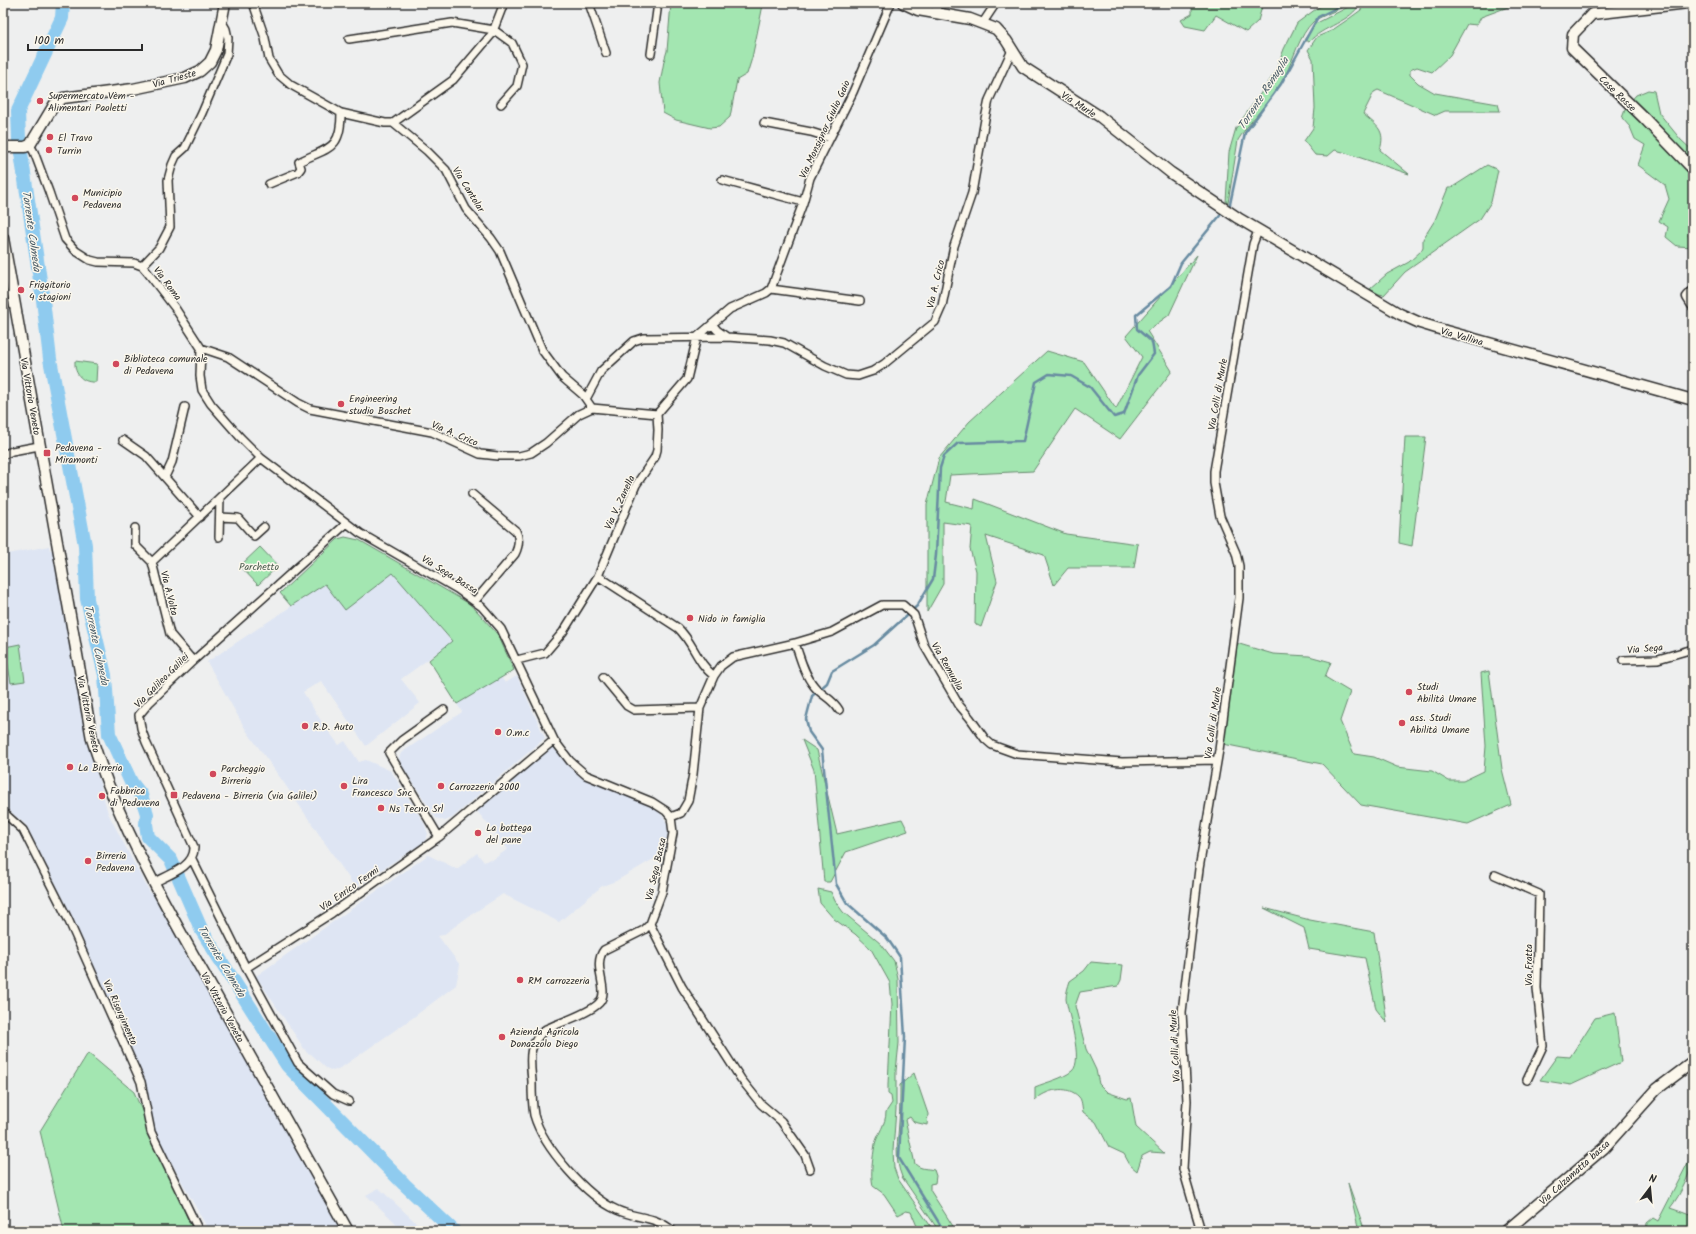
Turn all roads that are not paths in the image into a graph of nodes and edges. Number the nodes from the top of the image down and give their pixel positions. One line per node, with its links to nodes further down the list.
1 (225, 3): 11 (main road, Via Trieste)
2 (253, 3): 19 (street)
3 (504, 3): 13 (street)
4 (589, 3): 16 (street)
5 (658, 3): 17 (street)
6 (891, 3): 22 (street, Via Monsignor Giulio Gaio)
7 (903, 3): 10 (main road, Via Murle)
8 (996, 3): 12 (street)
9 (1688, 3): 25 (main road, Case Rosse)
10 (936, 8): 12 (main road, Via Murle)
11 (222, 22): 23 (main road, Via Trieste); 31 (street)
12 (982, 24): 15 (main road, Via Murle)
13 (494, 30): 14 (street); 18 (street); 20 (street)
14 (349, 39)
15 (1012, 50): 29 (main road, Via Murle); 37 (street, Via A. Crico)
16 (606, 53)
17 (651, 54)
18 (501, 104)
19 (341, 113): 20 (street); 27 (street)
20 (393, 123): 40 (street, Via Cantolar)
21 (764, 123): 22 (street)
22 (830, 138): 28 (street, Via Monsignor Giulio Gaio)
23 (27, 146): 24 (main road); 31 (street, Via Roma)
24 (3, 147)
25 (1693, 169)
26 (722, 180): 28 (street)
27 (268, 184)
28 (803, 202): 32 (street, Via Monsignor Giulio Gaio)
29 (1251, 226): 41 (main road, Via Vallina); 72 (street, Via Colli di Murle)
30 (3, 238): 46 (main road, Via Vittorio Veneto)
31 (142, 266): 39 (street, Via Roma)
32 (771, 289): 34 (street); 36 (street)
33 (1693, 292): 35 (main road)
34 (860, 301)
35 (1693, 305)
36 (712, 324): 37 (street); 38 (street)
37 (727, 337): 38 (street, Via A. Crico)
38 (697, 338): 40 (street); 44 (street)
39 (201, 348): 43 (street, Via A. Crico); 48 (street, Via Sega Bassa)
40 (586, 399): 43 (street, Via Cantolar)
41 (1693, 400)
42 (185, 407): 49 (street)
43 (592, 408): 44 (street)
44 (657, 414): 59 (street, Via V. Zanella)
45 (123, 440): 49 (street)
46 (39, 446): 47 (street); 78 (main road, Via Vittorio Veneto)
47 (3, 455)
48 (261, 458): 51 (street, Via A.Volta); 54 (street, Via Sega Bassa)
49 (165, 477): 52 (street)
50 (472, 494): 60 (street)
51 (220, 498): 52 (street, Via A.Volta); 53 (street)
52 (200, 517): 58 (street, Via A.Volta)
53 (220, 517): 55 (street); 57 (street)
54 (347, 523): 60 (street, Via Sega Bassa); 65 (street, Via Galileo Galilei)
55 (264, 527)
56 (135, 528): 58 (street)
57 (219, 537)
58 (152, 562): 65 (street, Via A.Volta)
59 (598, 576): 63 (street, Via V. Zanella); 66 (street)
60 (475, 601): 63 (street, Via Sega Bassa)
61 (794, 643): 66 (street, Via Remuglia); 70 (street); 72 (street, Via Remuglia)
62 (1693, 649): 64 (street, Via Sega)
63 (517, 660): 71 (street, Via Sega Bassa)
64 (1622, 660)
65 (193, 661): 76 (street, Via Galileo Galilei)
66 (714, 676): 68 (street, Via Remuglia)
67 (603, 677): 68 (street)
68 (700, 708): 74 (street, Via Remuglia)
69 (444, 710): 75 (street)
70 (839, 710)
71 (554, 740): 74 (street, Via Sega Bassa); 75 (street, Via Enrico Fermi)
72 (1217, 760): 88 (street, Via Colli di Murle)
73 (3, 812): 85 (street, Via Risorgimento)
74 (671, 818): 79 (street, Via Sega Bassa)
75 (439, 837): 80 (street, Via Enrico Fermi)
76 (190, 862): 78 (street); 80 (street)
77 (1495, 875): 82 (street, Via Fratta)
78 (153, 883): 86 (main road, Via Vittorio Veneto)
79 (650, 924): 84 (street); 87 (street)
80 (246, 968): 83 (street)
81 (1693, 1062): 89 (main road, Via Calzamatta bassa)
82 (1527, 1080)
83 (349, 1101)
84 (810, 1169)
85 (199, 1231)
86 (348, 1231)
87 (673, 1231)
88 (1201, 1231)
89 (1506, 1231)

